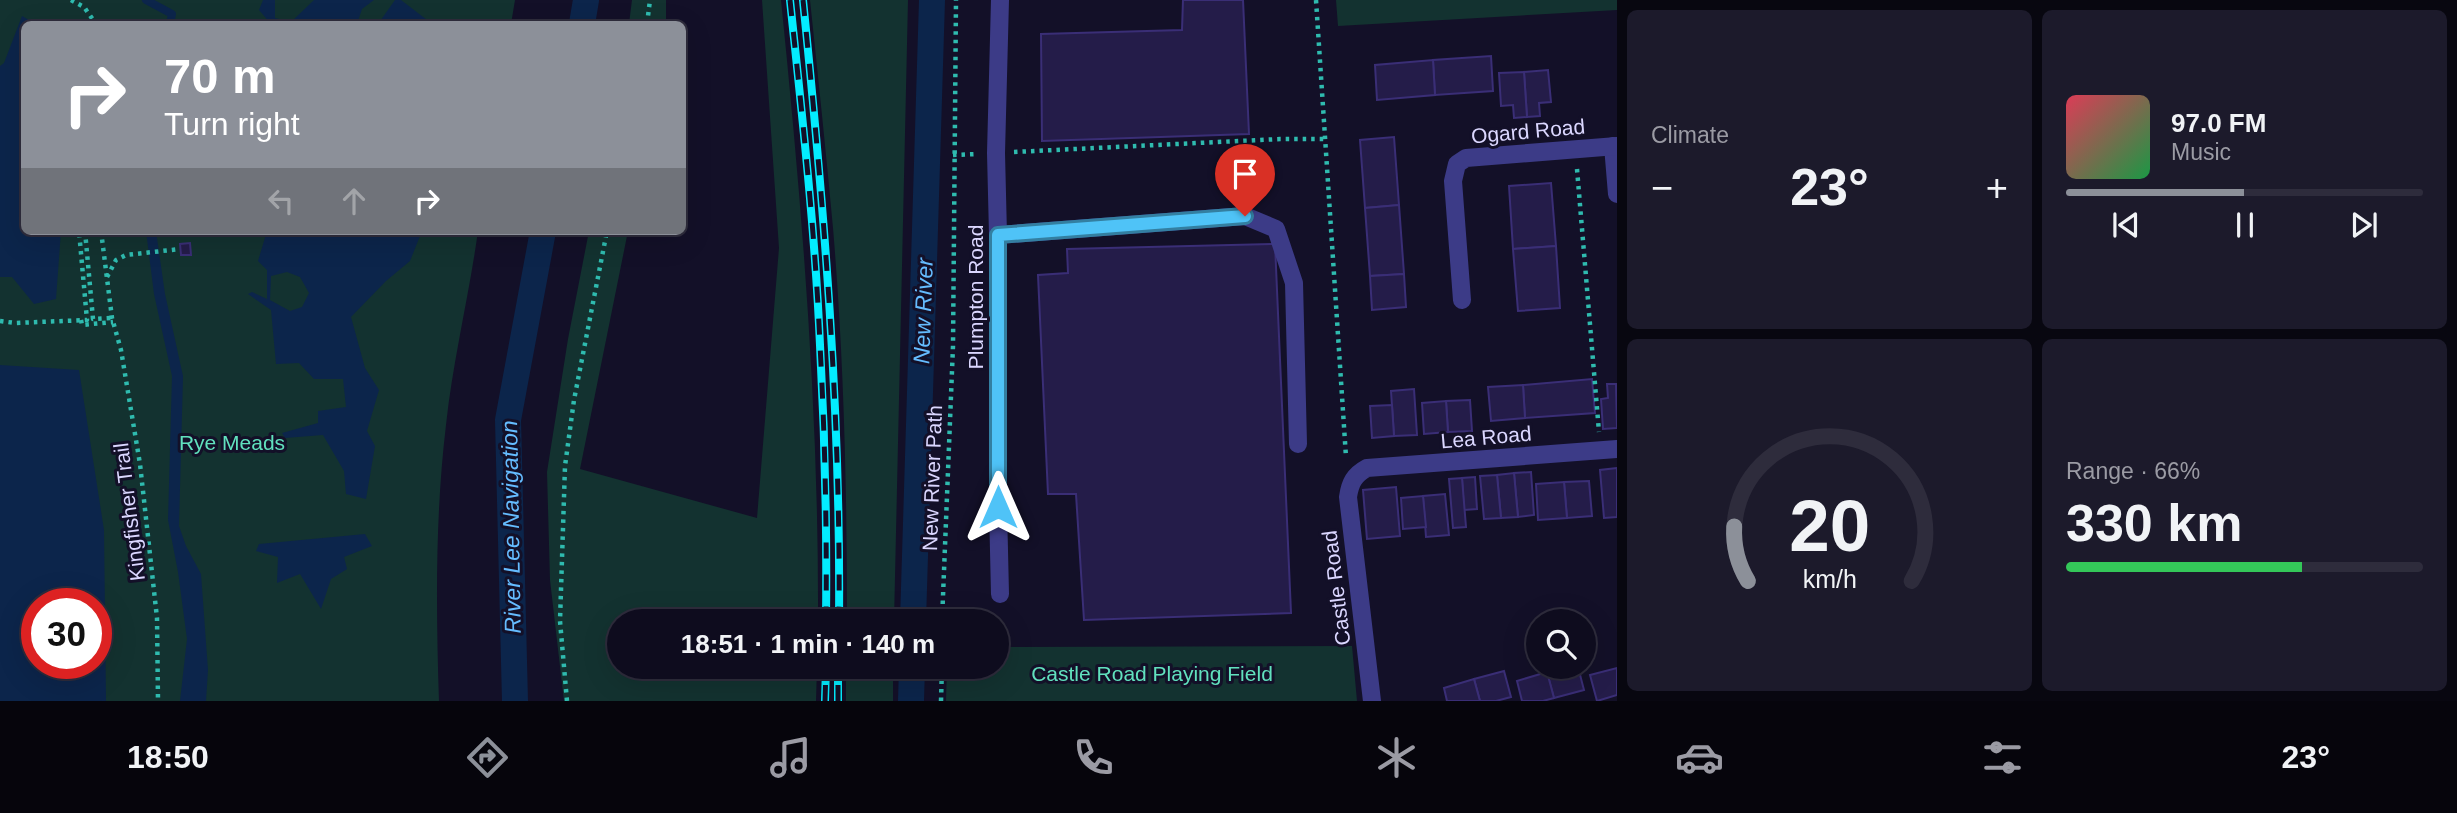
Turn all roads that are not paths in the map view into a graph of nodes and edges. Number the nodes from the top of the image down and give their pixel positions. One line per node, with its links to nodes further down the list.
1 (1000, 0): 4 (street, Plumpton Road)
2 (1615, 146): 3 (street); 5 (street, Ogard Road)
3 (1617, 194)
4 (998, 235): 6 (street); 9 (street, Plumpton Road)
5 (1462, 300)
6 (1298, 444)
7 (1609, 450): 8 (street, Lea Road)
8 (1356, 475): 10 (street, Castle Road)
9 (1000, 594)
10 (1372, 701)

